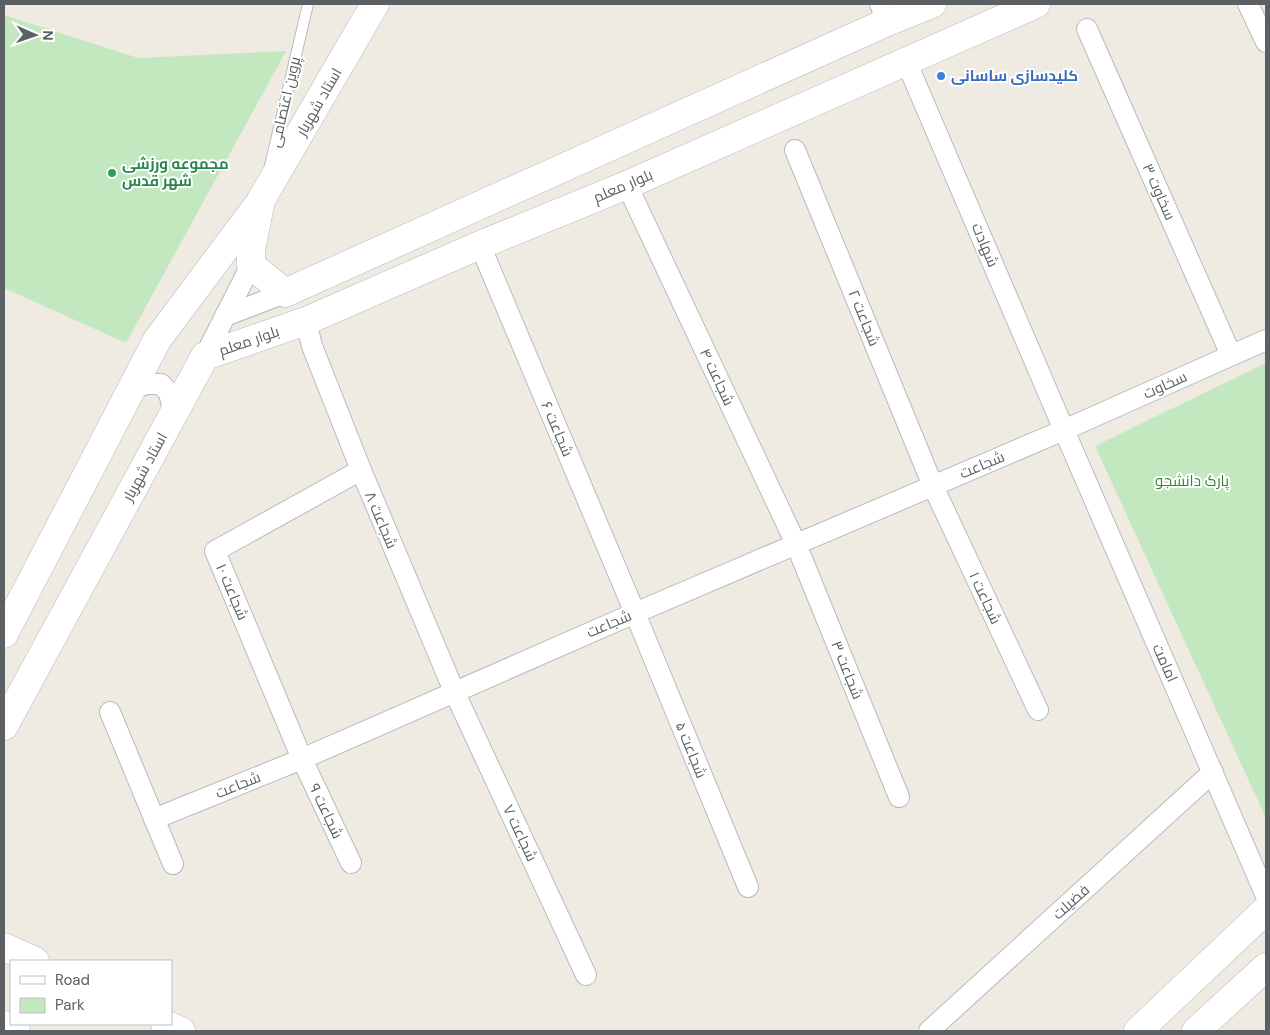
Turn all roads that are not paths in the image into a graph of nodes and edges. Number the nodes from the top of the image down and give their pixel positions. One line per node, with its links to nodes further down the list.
1 (308, 4): 12 (lane, پروین اعتصامی)
2 (375, 4): 12 (street, استاد شهریار)
3 (932, 4): 6 (street, بلوار معلم)
4 (1036, 4): 9 (street, بلوار معلم)
5 (1248, 4): 8 (street)
6 (883, 13): 15 (street, بلوار معلم)
7 (1087, 29): 20 (street, سخاوت ۳)
8 (1266, 42)
9 (906, 61): 11 (street, بلوار معلم); 23 (street, شهادت)
10 (795, 150): 25 (street, شجاعت ۲)
11 (627, 185): 13 (street, بلوار معلم); 26 (street, شجاعت ۴)
12 (262, 200): 14 (street, استاد شهریار); 21 (street, استاد شهریار)
13 (480, 245): 17 (street, بلوار معلم); 27 (street, شجاعت ۶)
14 (251, 265): 15 (street); 16 (street, استاد شهریار)
15 (285, 293): 16 (street, بلوار معلم); 17 (street)
16 (225, 316): 19 (street, استاد شهریار)
17 (309, 334): 19 (street, بلوار معلم); 24 (street, شجاعت ۸)
18 (1266, 340): 20 (street, سخاوت)
19 (205, 356): 22 (street, استاد شهریار)
20 (1231, 356): 23 (street, سخاوت)
21 (131, 390): 22 (street); 28 (street, استاد شهریار)
22 (174, 414): 32 (street, استاد شهریار)
23 (1064, 430): 25 (street, شجاعت); 34 (street, امامت)
24 (361, 470): 29 (street, شجاعت ۸); 33 (street, شجاعت ۱۰)
25 (933, 486): 26 (street, شجاعت); 30 (street, شجاعت ۱)
26 (796, 544): 27 (street, شجاعت); 35 (street, شجاعت ۳)
27 (635, 613): 29 (street, شجاعت); 39 (street, شجاعت ۵)
28 (6, 623)
29 (454, 691): 33 (street, شجاعت); 45 (street, شجاعت ۷)
30 (1038, 710)
31 (110, 712): 36 (street)
32 (4, 726)
33 (302, 759): 36 (street, شجاعت); 37 (street, شجاعت ۹)
34 (1213, 772): 40 (street, امامت); 50 (street, فضیلت)
35 (899, 797)
36 (154, 819): 38 (street)
37 (351, 863)
38 (173, 864)
39 (748, 887)
40 (1266, 896)
41 (1266, 910): 51 (street)
42 (4, 946): 43 (street)
43 (32, 960)
44 (1266, 968): 52 (street)
45 (586, 975)
46 (4, 1025): 48 (street)
47 (167, 1025): 49 (street)
48 (16, 1031)
49 (181, 1031)
50 (930, 1031)
51 (1138, 1031)
52 (1196, 1031)

